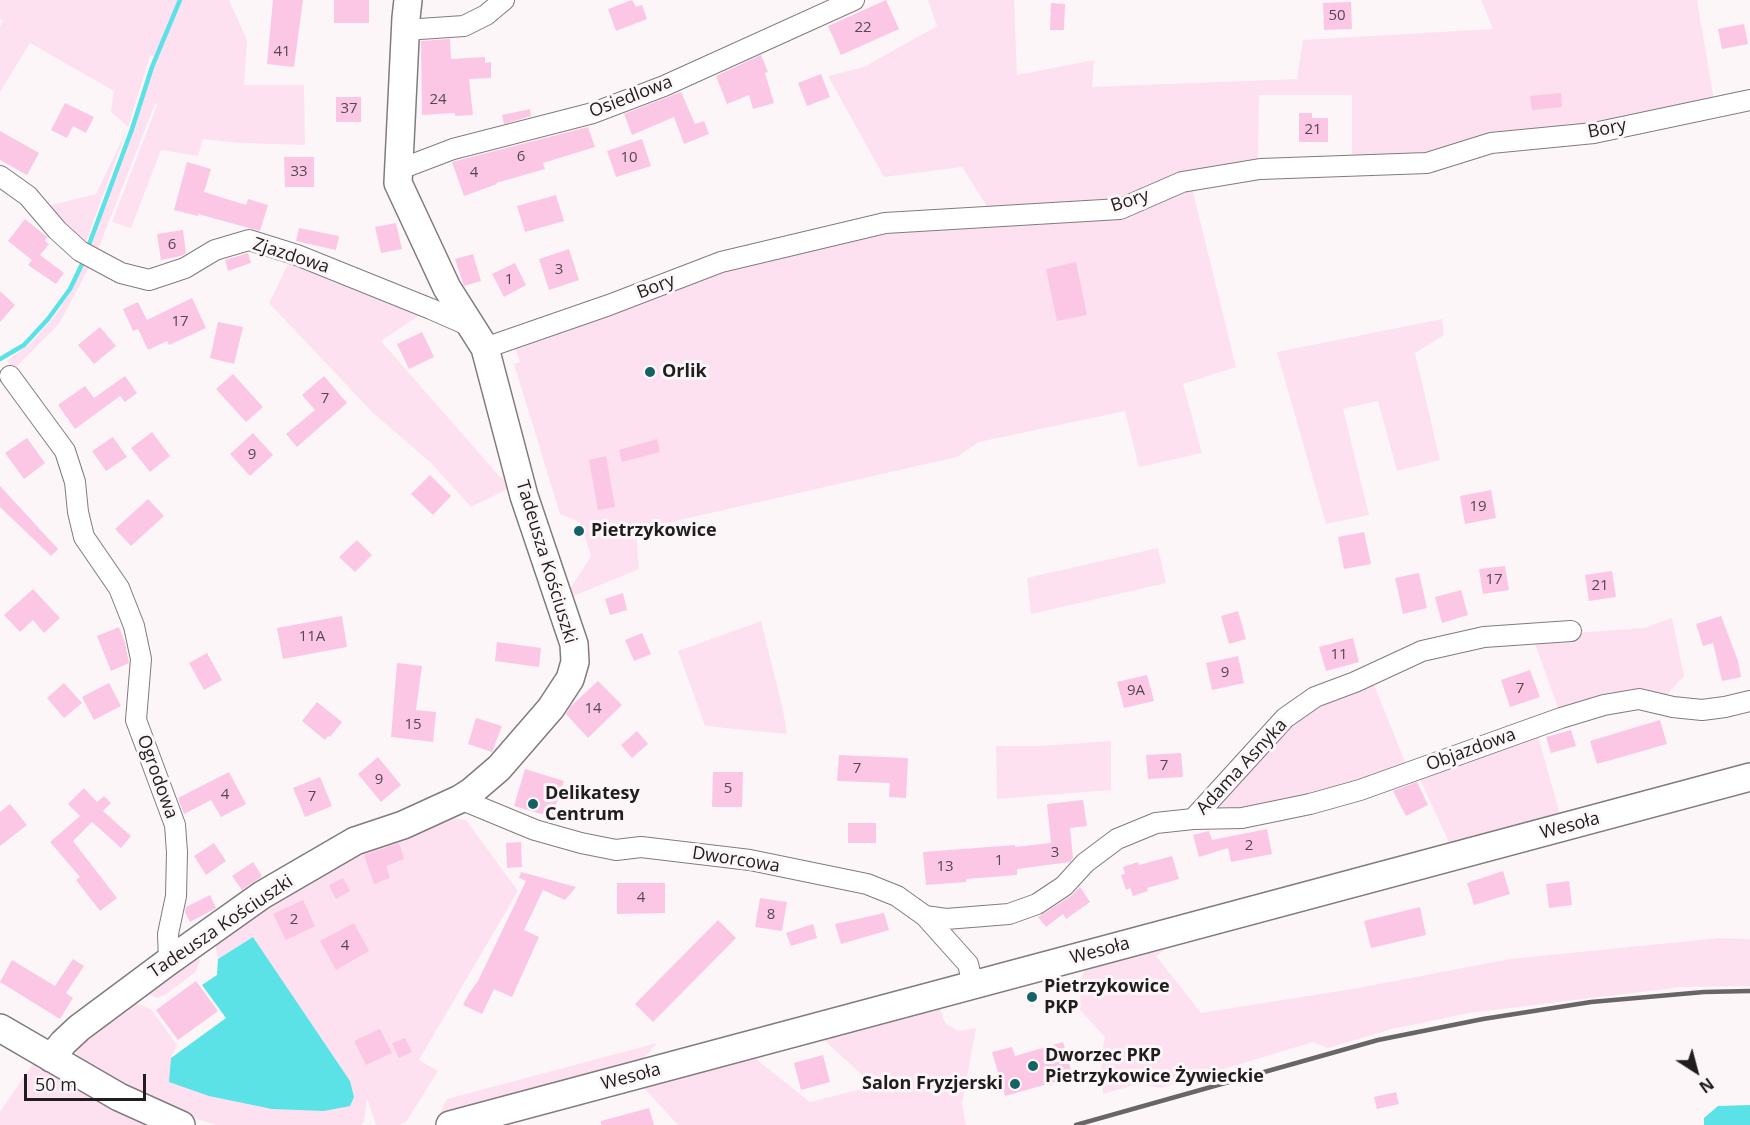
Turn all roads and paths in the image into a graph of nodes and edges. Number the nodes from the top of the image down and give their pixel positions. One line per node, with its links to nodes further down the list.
1 (408, 0): 4 (main road, Tadeusza Kościuszki)
2 (504, 0): 4 (street)
3 (854, 0): 6 (street, Osiedlowa)
4 (405, 30): 6 (main road, Tadeusza Kościuszki)
5 (1750, 100): 8 (street, Bory)
6 (398, 170): 8 (main road, Tadeusza Kościuszki)
7 (0, 176): 8 (street, Zjazdowa)
8 (478, 338): 13 (main road, Tadeusza Kościuszki)
9 (10, 376): 16 (street, Ogrodowa)
10 (1571, 631): 14 (street, Adama Asnyka)
11 (1750, 700): 14 (street, Objazdowa)
12 (1750, 777): 17 (main road, Wesoła)
13 (460, 799): 15 (street, Dworcowa); 16 (main road, Tadeusza Kościuszki)
14 (1193, 819): 15 (street, Adama Asnyka)
15 (925, 916): 17 (street, Dworcowa)
16 (169, 961): 19 (main road, Tadeusza Kościuszki)
17 (974, 985): 21 (main road, Wesoła)
18 (0, 1028): 19 (main road)
19 (51, 1058): 20 (main road)
20 (181, 1125)
21 (450, 1125)

